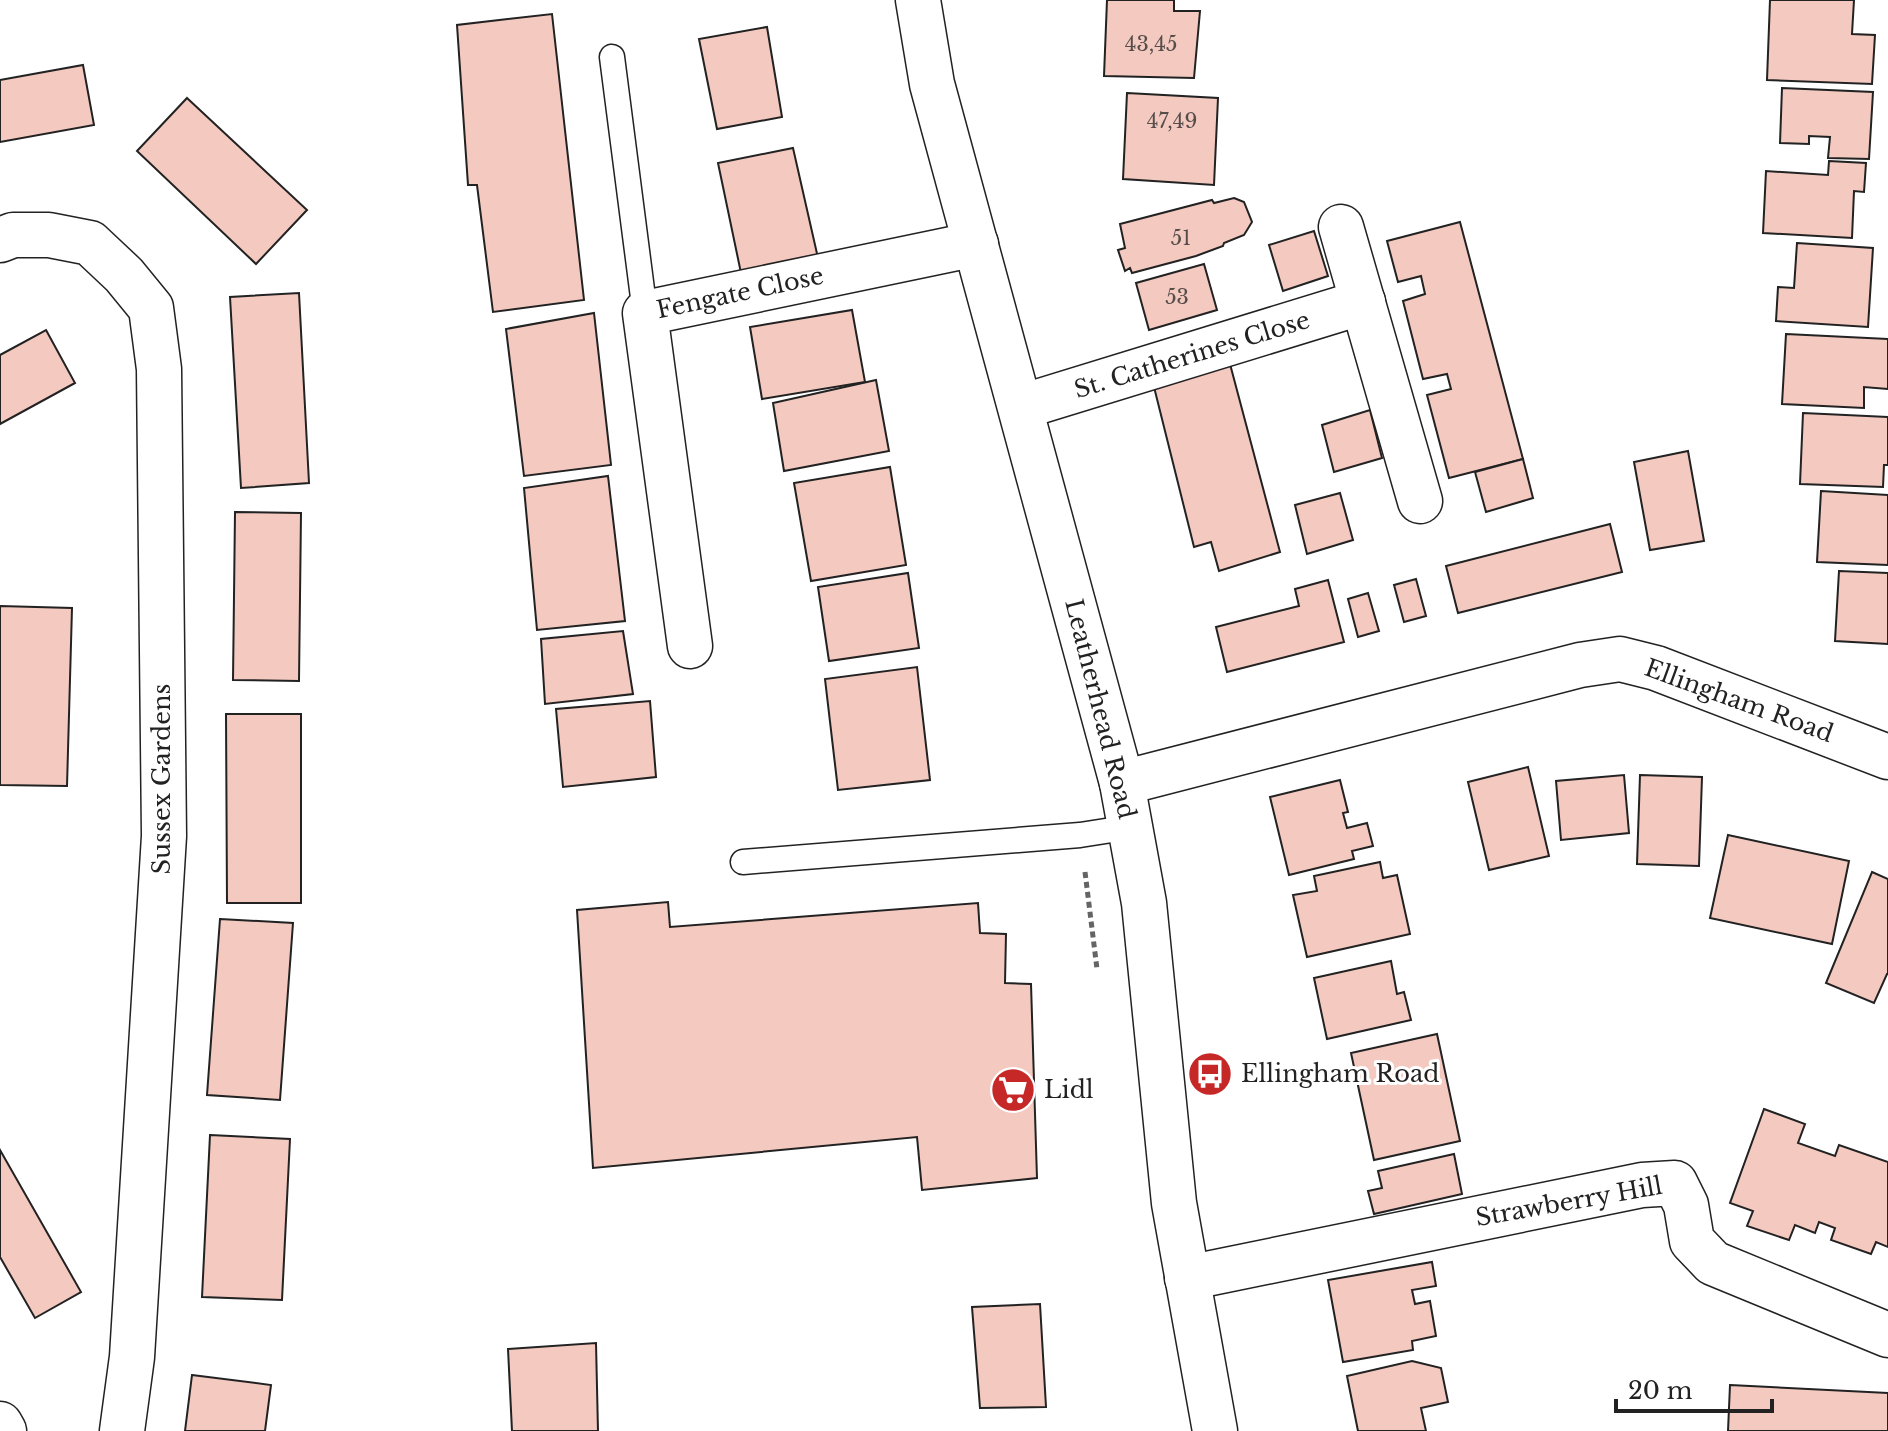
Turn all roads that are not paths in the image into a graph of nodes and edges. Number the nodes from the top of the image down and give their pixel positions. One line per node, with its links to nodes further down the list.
1 (918, 0): 5 (main road, Leatherhead Road)
2 (612, 57): 7 (lane)
3 (1341, 227): 6 (main road)
4 (0, 240): 19 (main road, Sussex Gardens)
5 (976, 244): 7 (main road, Fengate Close); 8 (main road, Leatherhead Road)
6 (1363, 302): 8 (main road, St. Catherines Close); 9 (main road)
7 (645, 313): 10 (main road, Fengate Close)
8 (1021, 407): 12 (main road, Leatherhead Road)
9 (1420, 501)
10 (690, 646)
11 (1888, 757): 12 (main road, Ellingham Road)
12 (1122, 783): 13 (main road, Leatherhead Road)
13 (1131, 827): 14 (lane); 15 (main road, Leatherhead Road)
14 (743, 862)
15 (1187, 1278): 16 (main road, Strawberry Hill); 20 (main road, Leatherhead Road)
16 (1888, 1335)
17 (0, 1424): 18 (main road)
18 (4, 1431)
19 (122, 1431)
20 (1215, 1431)

